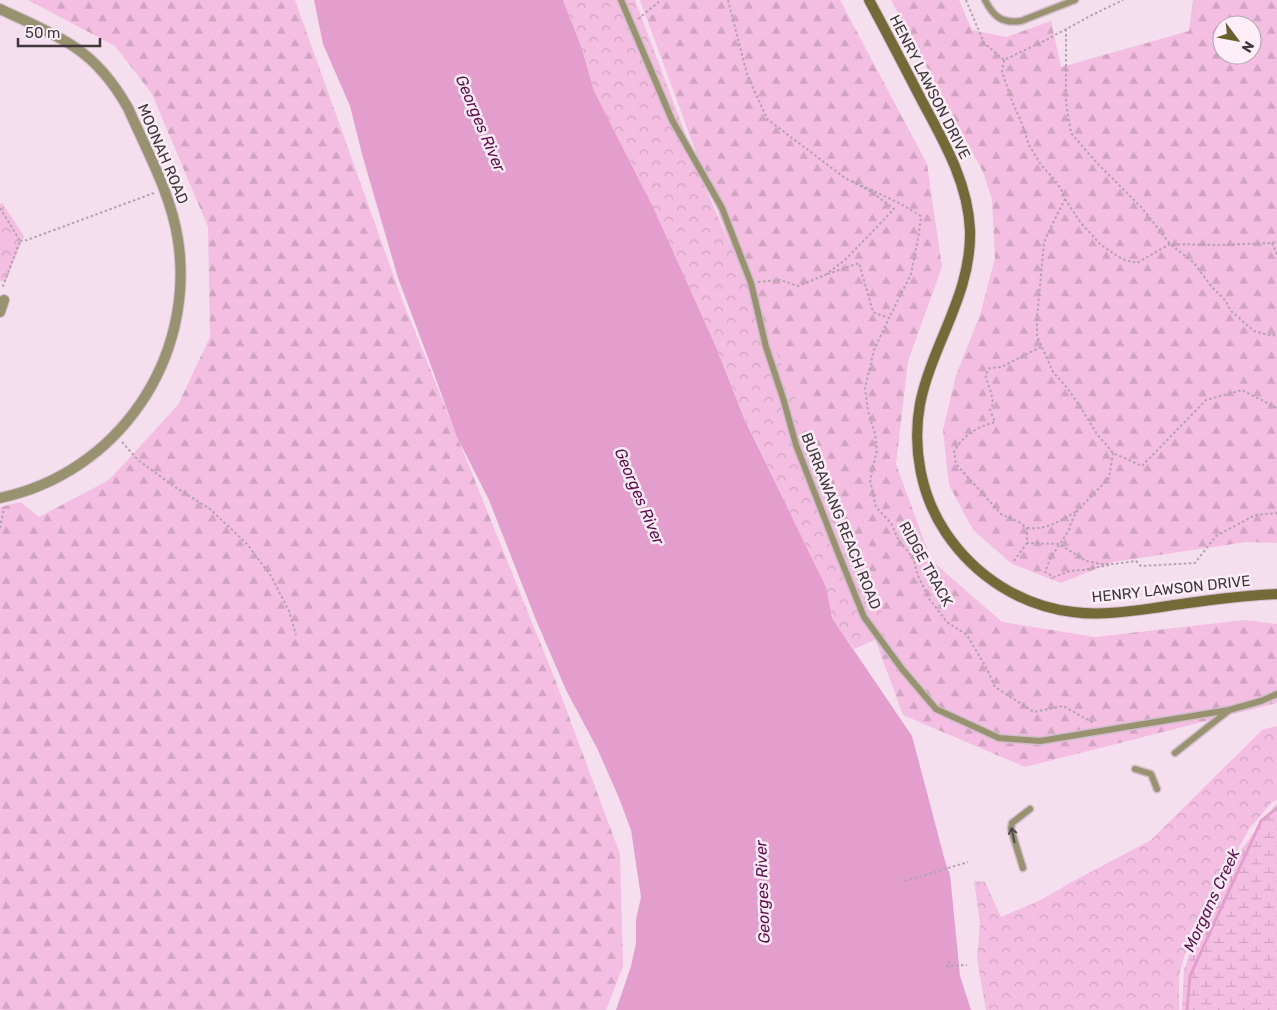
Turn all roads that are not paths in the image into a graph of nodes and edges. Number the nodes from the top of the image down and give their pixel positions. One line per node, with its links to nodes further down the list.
1 (620, 0): 11 (lane, BURRAWANG REACH ROAD)
2 (870, 0): 9 (main road, HENRY LAWSON DRIVE)
3 (985, 0): 4 (lane)
4 (1075, 0)
5 (0, 9): 8 (street, MOONAH ROAD)
6 (4, 300): 7 (street)
7 (0, 312)
8 (3, 498)
9 (1277, 594)
10 (1277, 694): 11 (lane, BURRAWANG REACH ROAD)
11 (1229, 710): 12 (lane)
12 (1175, 753)
13 (1135, 768): 14 (lane)
14 (1157, 789)
15 (1030, 809): 16 (lane, one-way to 15)
16 (1023, 868)

